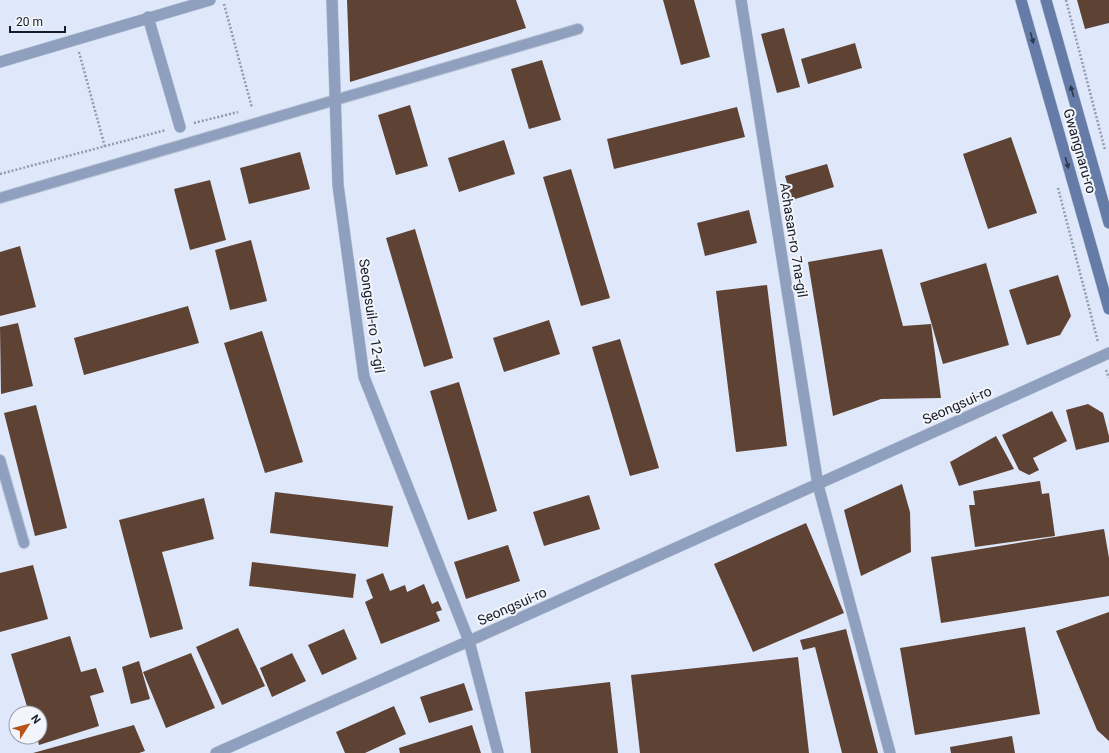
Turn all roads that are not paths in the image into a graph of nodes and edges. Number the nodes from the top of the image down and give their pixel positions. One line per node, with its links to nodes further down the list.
1 (210, 0): 6 (street)
2 (332, 0): 9 (street, Seongsuil-ro 12-gil)
3 (741, 0): 16 (street, Achasan-ro 7na-gil)
4 (1021, 0): 13 (main road, Gwangnaru-ro, one-way to 13)
5 (1046, 0): 12 (main road, Gwangnaru-ro, one-way to 5)
6 (148, 17): 8 (street); 10 (street)
7 (578, 28): 9 (lane)
8 (0, 62)
9 (335, 100): 11 (lane); 18 (street, Seongsuil-ro 12-gil)
10 (180, 127)
11 (0, 198)
12 (1109, 223)
13 (1109, 309)
14 (1109, 353): 16 (street, Seongsui-ro)
15 (0, 460): 17 (lane)
16 (818, 485): 18 (street, Seongsui-ro); 21 (street)
17 (24, 543)
18 (469, 641): 19 (street, Seongsui-ro); 20 (street, Seongsuil-ro 12-gil)
19 (216, 753)
20 (498, 753)
21 (890, 753)

